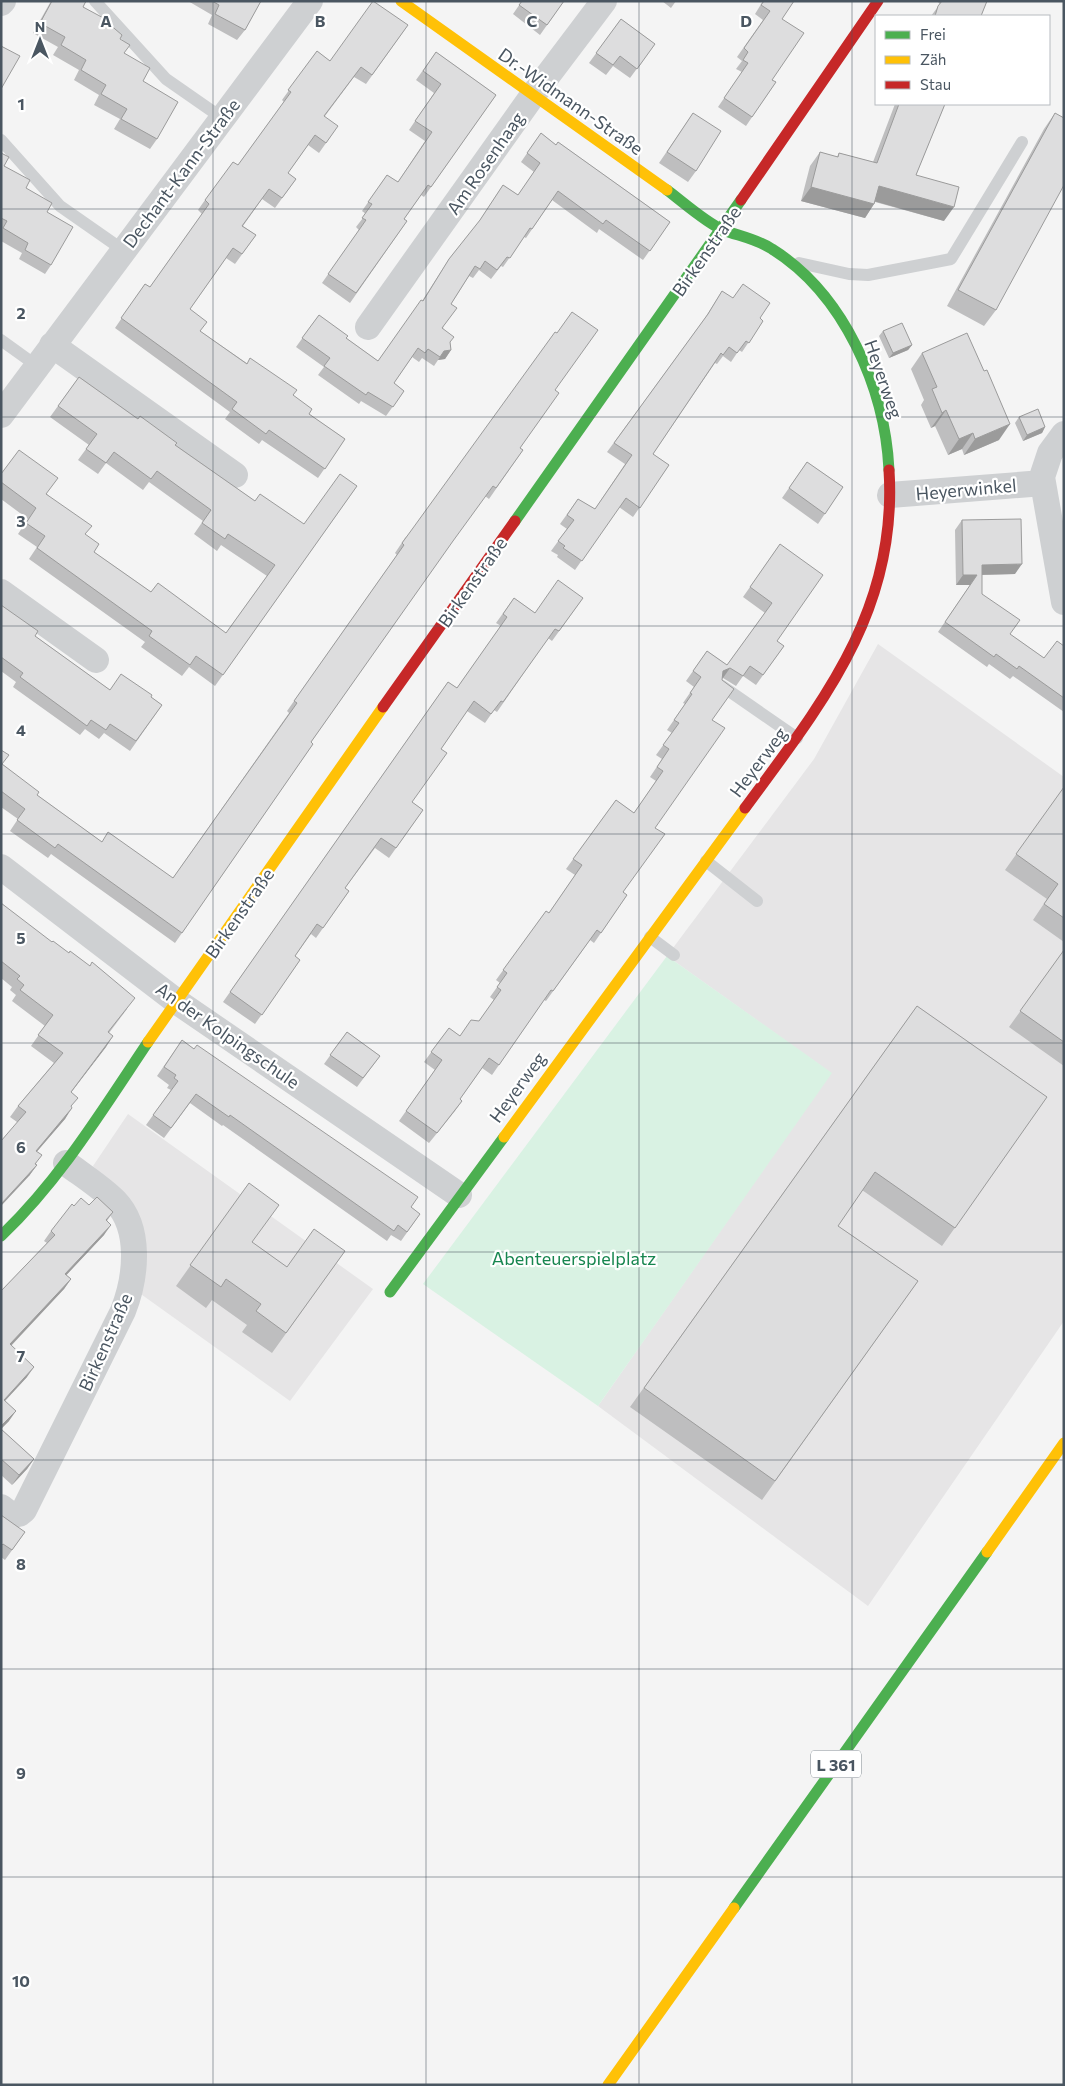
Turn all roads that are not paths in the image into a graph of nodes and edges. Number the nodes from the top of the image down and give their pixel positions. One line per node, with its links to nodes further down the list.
1 (95, 1): 7 (lane)
2 (310, 1): 7 (street, Dechant-Kann-Straße)
3 (401, 1): 6 (street, Dr.-Widmann-Straße)
4 (604, 1): 6 (street, Am Rosenhaag)
5 (878, 1): 10 (street, Birkenstraße)
6 (533, 95): 10 (street, Dr.-Widmann-Straße); 13 (street, Am Rosenhaag)
7 (222, 118): 11 (street, Dechant-Kann-Straße)
8 (1, 140): 11 (lane)
9 (1022, 142): 12 (lane)
10 (722, 229): 12 (street, Heyerweg); 31 (street, Birkenstraße)
11 (123, 250): 15 (street, Dechant-Kann-Straße)
12 (789, 261): 20 (street, Heyerweg)
13 (368, 327)
14 (1, 340): 15 (lane)
15 (45, 356): 16 (street, Dechant-Kann-Straße); 18 (street)
16 (1, 415)
17 (1064, 434): 19 (street)
18 (235, 475)
19 (1043, 482): 20 (street, Heyerwinkel); 22 (street)
20 (890, 495): 25 (street, Heyerweg)
21 (1, 592): 23 (street)
22 (1064, 602)
23 (96, 660)
24 (722, 686): 25 (lane)
25 (797, 738): 26 (street, Heyerweg)
26 (706, 861): 28 (lane); 29 (street, Heyerweg)
27 (1, 867): 31 (street, An der Kolpingschule)
28 (757, 901)
29 (650, 937): 30 (lane); 33 (street, Heyerweg)
30 (674, 955)
31 (176, 1001): 32 (street, Birkenstraße); 33 (street, An der Kolpingschule)
32 (66, 1163): 34 (street, Birkenstraße); 37 (street, Birkenstraße)
33 (459, 1195): 35 (street, Heyerweg)
34 (1, 1236)
35 (390, 1292)
36 (1064, 1443): 38 (street, L 361)
37 (1, 1507)
38 (608, 2085)

